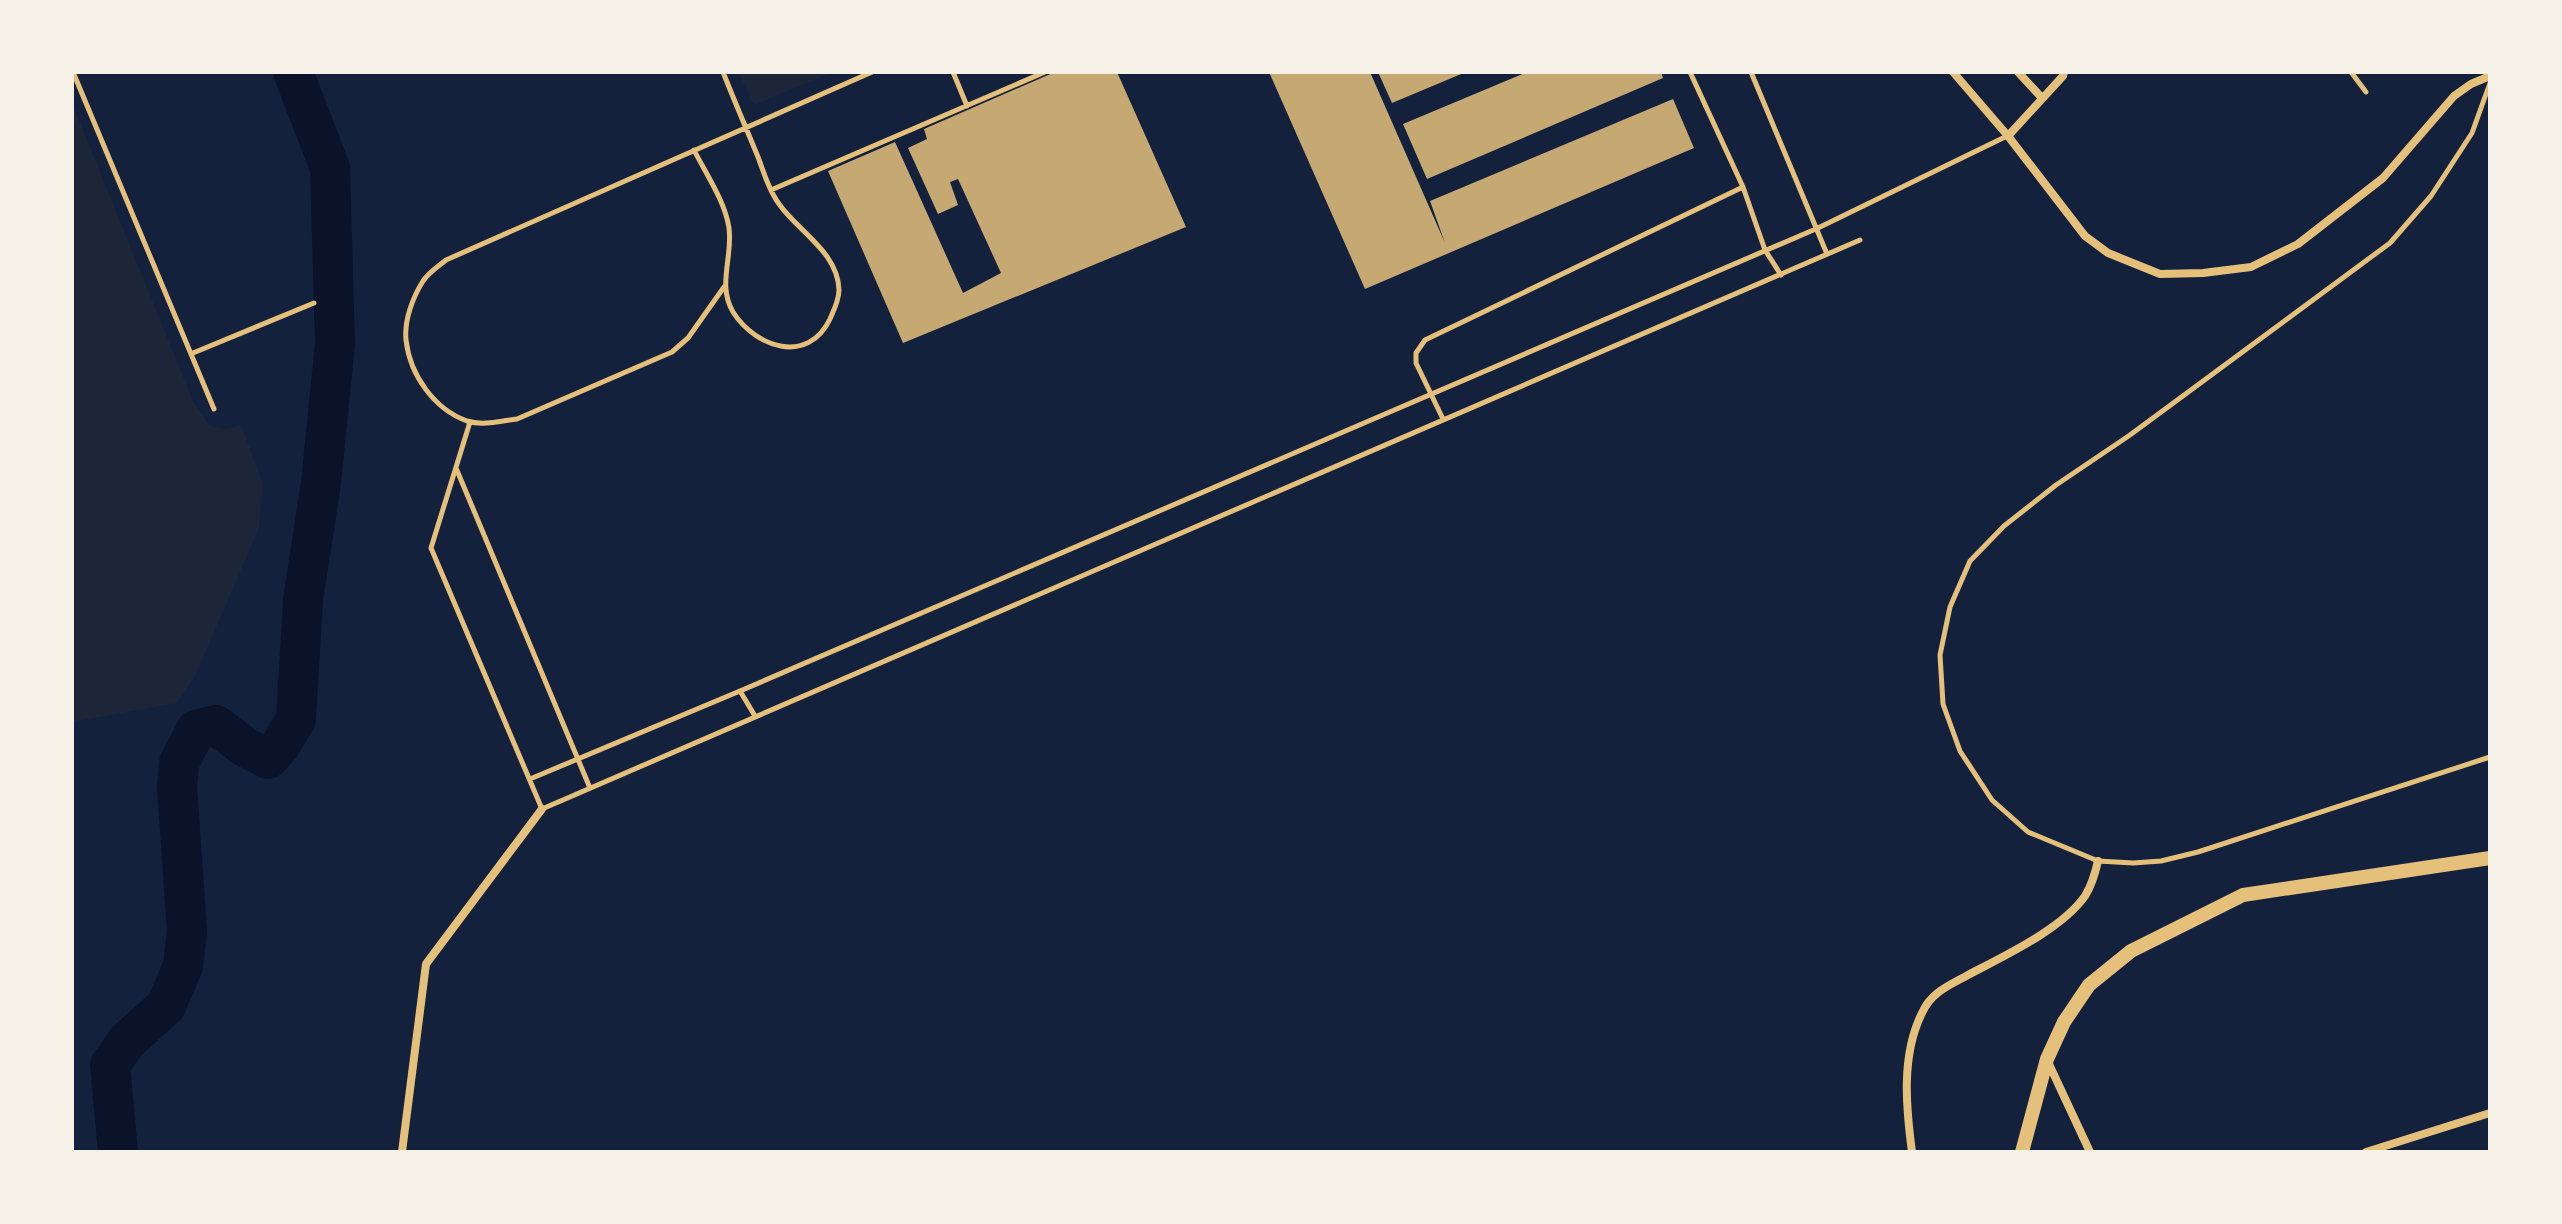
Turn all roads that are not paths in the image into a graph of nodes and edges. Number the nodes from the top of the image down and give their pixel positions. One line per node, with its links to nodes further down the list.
1 (723, 72): 17 (lane)
2 (872, 72): 17 (lane)
3 (953, 72): 16 (lane)
4 (1045, 72): 16 (lane)
5 (1690, 72): 20 (lane)
6 (1751, 72): 22 (lane)
7 (1953, 72): 18 (street)
8 (2018, 72): 15 (street)
9 (2064, 72): 15 (street)
10 (2351, 72): 14 (lane)
11 (74, 73): 29 (lane)
12 (2490, 76): 18 (street)
13 (2490, 83): 43 (lane)
14 (2366, 92)
15 (2042, 98): 18 (street)
16 (967, 106): 21 (lane)
17 (746, 127): 19 (lane); 21 (lane)
18 (2008, 136): 22 (lane)
19 (694, 150): 27 (lane); 33 (lane)
20 (1743, 187): 24 (lane); 30 (lane)
21 (771, 190): 27 (lane)
22 (1818, 228): 24 (lane); 25 (lane)
23 (1860, 240): 25 (lane)
24 (1765, 250): 26 (lane); 30 (lane)
25 (1827, 254): 26 (lane)
26 (1782, 275): 32 (lane)
27 (724, 287): 33 (lane)
28 (314, 303): 29 (lane)
29 (193, 353): 31 (lane)
30 (1431, 396): 32 (lane); 35 (lane)
31 (214, 409)
32 (1443, 419): 36 (lane)
33 (470, 422): 34 (lane)
34 (456, 467): 38 (lane); 39 (lane)
35 (740, 691): 36 (lane); 38 (lane)
36 (755, 716): 40 (lane)
37 (2490, 757): 43 (lane)
38 (579, 759): 39 (lane); 40 (lane)
39 (530, 779): 41 (lane)
40 (590, 788): 41 (lane)
41 (542, 809): 47 (street)
42 (2490, 858): 44 (main road)
43 (2098, 861): 48 (street)
44 (2047, 1059): 49 (main road); 50 (street)
45 (2490, 1113): 46 (street)
46 (2382, 1150): 51 (street)
47 (402, 1152)
48 (1912, 1152)
49 (2022, 1152)
50 (2090, 1152)
51 (2366, 1152)

